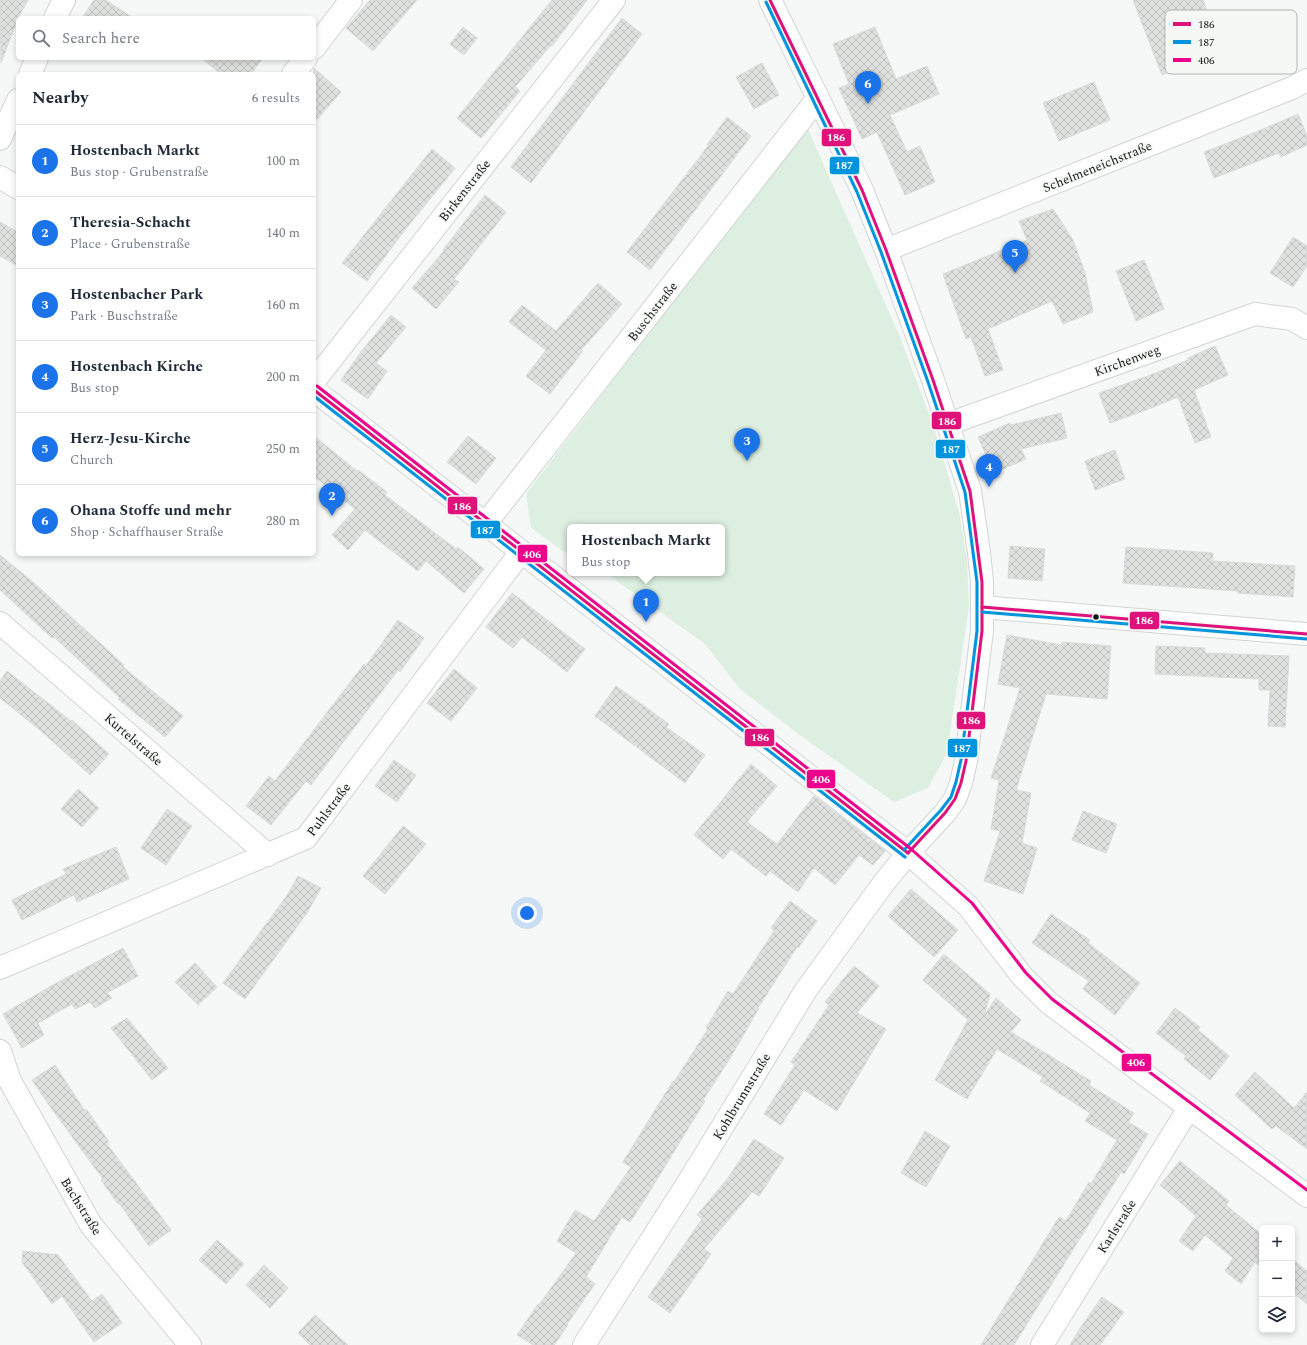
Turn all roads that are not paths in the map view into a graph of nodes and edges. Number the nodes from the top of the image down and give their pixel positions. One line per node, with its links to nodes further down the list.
1 (64, 0): 5 (street)
2 (351, 0): 6 (street)
3 (614, 0): 19 (street, Birkenstraße)
4 (770, 0): 12 (street, Kohlbrunnstraße)
5 (56, 16)
6 (316, 45)
7 (36, 60): 9 (street)
8 (304, 60): 10 (street)
9 (31, 72)
10 (295, 72)
11 (1307, 80): 17 (street, Schelmeneichstraße)
12 (818, 98): 17 (street, Kohlbrunnstraße); 22 (street, Buschstraße)
13 (16, 104): 14 (street)
14 (0, 140)
15 (0, 177): 16 (street)
16 (16, 187)
17 (886, 250): 21 (street, Kohlbrunnstraße)
18 (1307, 328): 21 (street, Kirchenweg)
19 (316, 378)
20 (316, 392): 22 (street)
21 (948, 424): 24 (street, Kohlbrunnstraße)
22 (486, 523): 23 (street)
23 (521, 552): 27 (street); 28 (street, Puhlstraße)
24 (982, 606): 26 (street); 27 (street, Kohlbrunnstraße)
25 (0, 623): 28 (street, Kurtelstraße)
26 (1307, 634)
27 (908, 853): 31 (street); 34 (street, Kohlbrunnstraße)
28 (268, 855): 29 (street, Puhlstraße)
29 (0, 968)
30 (0, 1051): 33 (street, Bachstraße)
31 (1190, 1108): 32 (street); 35 (street, Karlstraße)
32 (1307, 1196)
33 (190, 1345)
34 (584, 1345)
35 (1042, 1345)

